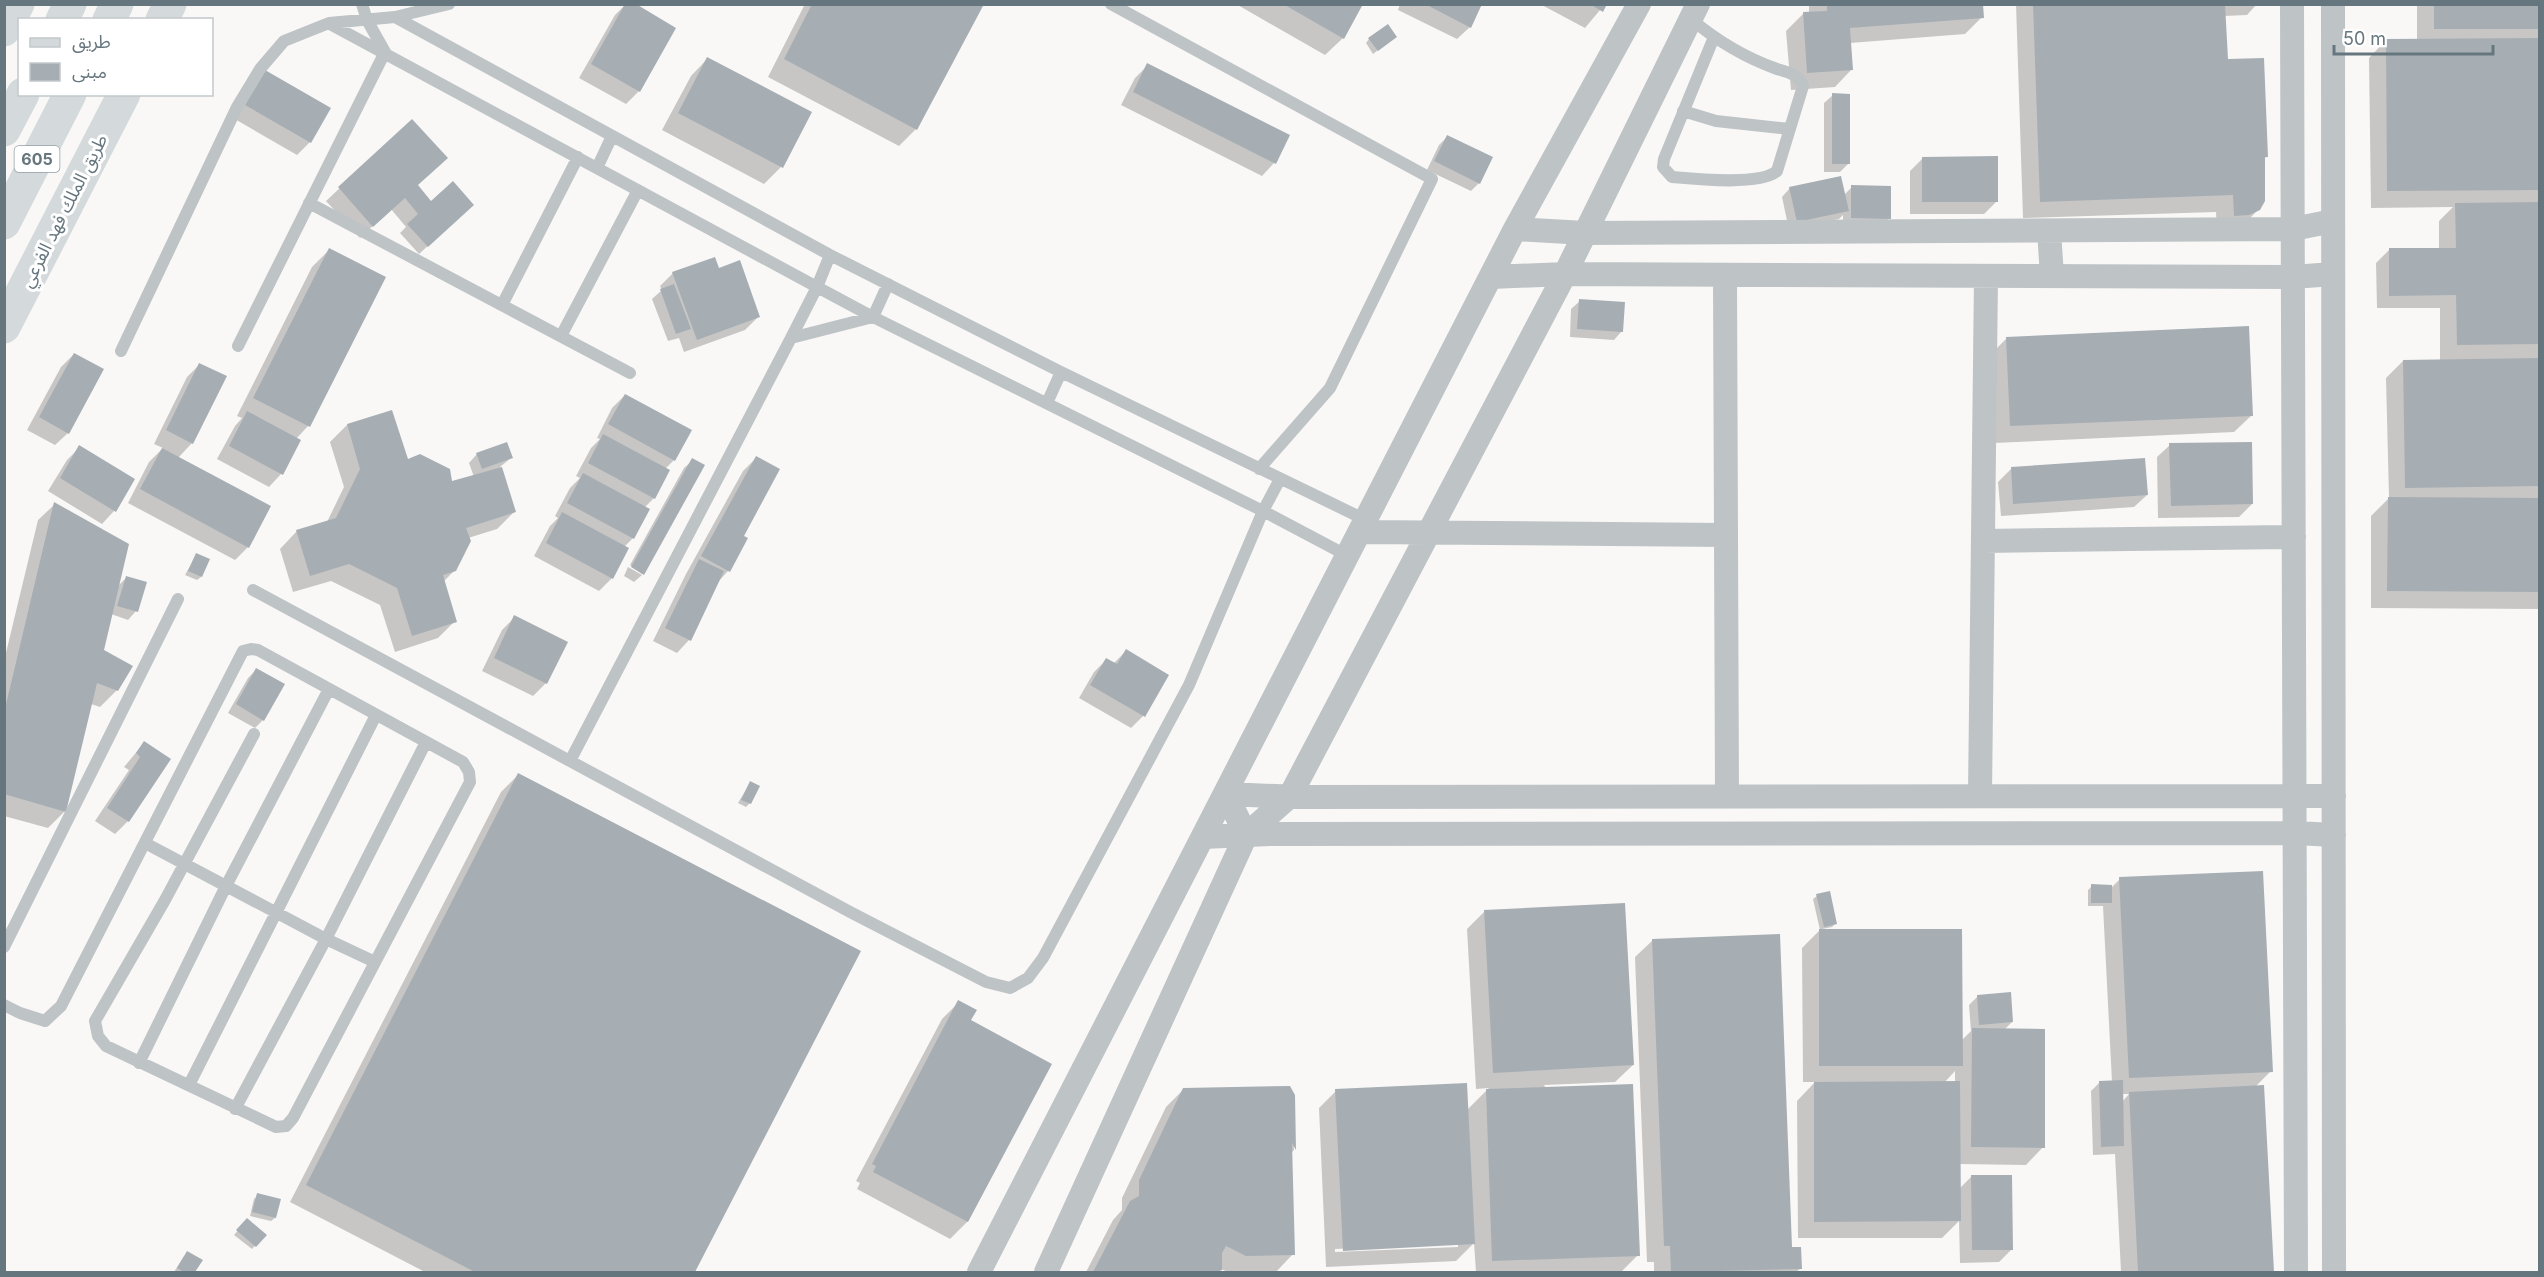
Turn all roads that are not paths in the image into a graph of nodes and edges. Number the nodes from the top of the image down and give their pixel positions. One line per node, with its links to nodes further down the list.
1 (18, 4): 18 (main road)
2 (70, 4): 13 (main road)
3 (117, 4): 14 (main road)
4 (170, 4): 15 (main road)
5 (362, 4): 16 (lane)
6 (449, 4): 12 (lane)
7 (1111, 4): 58 (lane)
8 (1639, 4): 34 (street)
9 (2292, 4): 35 (street)
10 (2333, 4): 32 (street)
11 (1695, 12): 19 (lane); 37 (street)
12 (395, 17): 16 (lane); 27 (lane)
13 (63, 18)
14 (110, 18)
15 (163, 18)
16 (367, 20): 17 (lane); 20 (lane)
17 (329, 23): 20 (lane); 54 (lane)
18 (4, 30)
19 (1714, 37): 24 (lane); 25 (lane)
20 (385, 52): 28 (lane); 31 (lane)
21 (22, 96): 26 (main road, 605)
22 (69, 96): 33 (main road, 605)
23 (123, 96): 50 (main road, طريق الملك فهد الفرعي)
24 (1683, 111): 25 (lane); 25 (lane)
25 (1790, 129)
26 (4, 130)
27 (612, 136): 29 (lane); 38 (lane)
28 (578, 157): 29 (lane); 48 (lane)
29 (597, 168): 30 (lane)
30 (638, 190): 47 (lane); 51 (lane)
31 (309, 203): 48 (lane); 53 (lane)
32 (2333, 221): 35 (street); 40 (street)
33 (4, 223)
34 (1515, 229): 37 (street); 44 (street)
35 (2293, 229): 36 (street); 45 (street)
36 (2049, 231): 37 (street); 43 (street)
37 (1585, 233): 39 (street)
38 (830, 255): 46 (lane); 47 (lane)
39 (1565, 274): 41 (street); 44 (street); 62 (street)
40 (2333, 274): 45 (street); 79 (street)
41 (1725, 275): 42 (street); 63 (street)
42 (1986, 276): 43 (street); 65 (street)
43 (2052, 276): 45 (street)
44 (1491, 277): 61 (street)
45 (2293, 277): 64 (street)
46 (888, 284): 49 (lane); 55 (lane)
47 (817, 287): 49 (lane); 52 (lane)
48 (502, 305): 51 (lane)
49 (873, 317): 52 (lane); 57 (lane)
50 (4, 327)
51 (561, 336): 56 (lane)
52 (791, 338): 73 (lane)
53 (238, 346)
54 (121, 351)
55 (1061, 372): 57 (lane); 58 (lane)
56 (630, 373)
57 (1047, 403): 60 (lane)
58 (1259, 469): 59 (lane)
59 (1280, 479): 60 (lane); 61 (lane)
60 (1263, 511): 66 (lane); 73 (lane)
61 (1363, 526): 62 (street); 66 (street)
62 (1429, 532): 63 (street); 77 (street)
63 (1726, 535): 78 (street)
64 (2294, 537): 65 (street); 76 (street)
65 (1983, 541): 75 (street)
66 (1348, 556): 74 (street)
67 (253, 590): 73 (lane)
68 (178, 599): 89 (lane)
69 (329, 689): 70 (lane); 84 (lane); 86 (lane)
70 (376, 715): 72 (lane); 87 (lane)
71 (254, 734): 85 (lane)
72 (426, 742): 88 (lane); 90 (lane)
73 (570, 761)
74 (1226, 794): 77 (street); 81 (street); 83 (street)
75 (1980, 795): 76 (street); 78 (street)
76 (2294, 795): 79 (street); 80 (street)
77 (1290, 796): 78 (street); 81 (street)
78 (1727, 796)
79 (2334, 796): 82 (street)
80 (2295, 833): 81 (street); 82 (street); 97 (street)
81 (1246, 835): 83 (street); 96 (street)
82 (2334, 835): 98 (street)
83 (1203, 837): 95 (street)
84 (145, 843): 85 (lane); 91 (lane)
85 (185, 864): 86 (lane); 92 (lane)
86 (226, 886): 87 (lane); 92 (lane)
87 (275, 912): 88 (lane); 93 (lane)
88 (326, 939): 90 (lane); 94 (lane)
89 (4, 947)
90 (375, 962): 94 (lane)
91 (4, 1005)
92 (139, 1063): 93 (lane)
93 (189, 1085): 94 (lane)
94 (235, 1109)
95 (980, 1272)
96 (1046, 1272)
97 (2296, 1272)
98 (2334, 1272)

